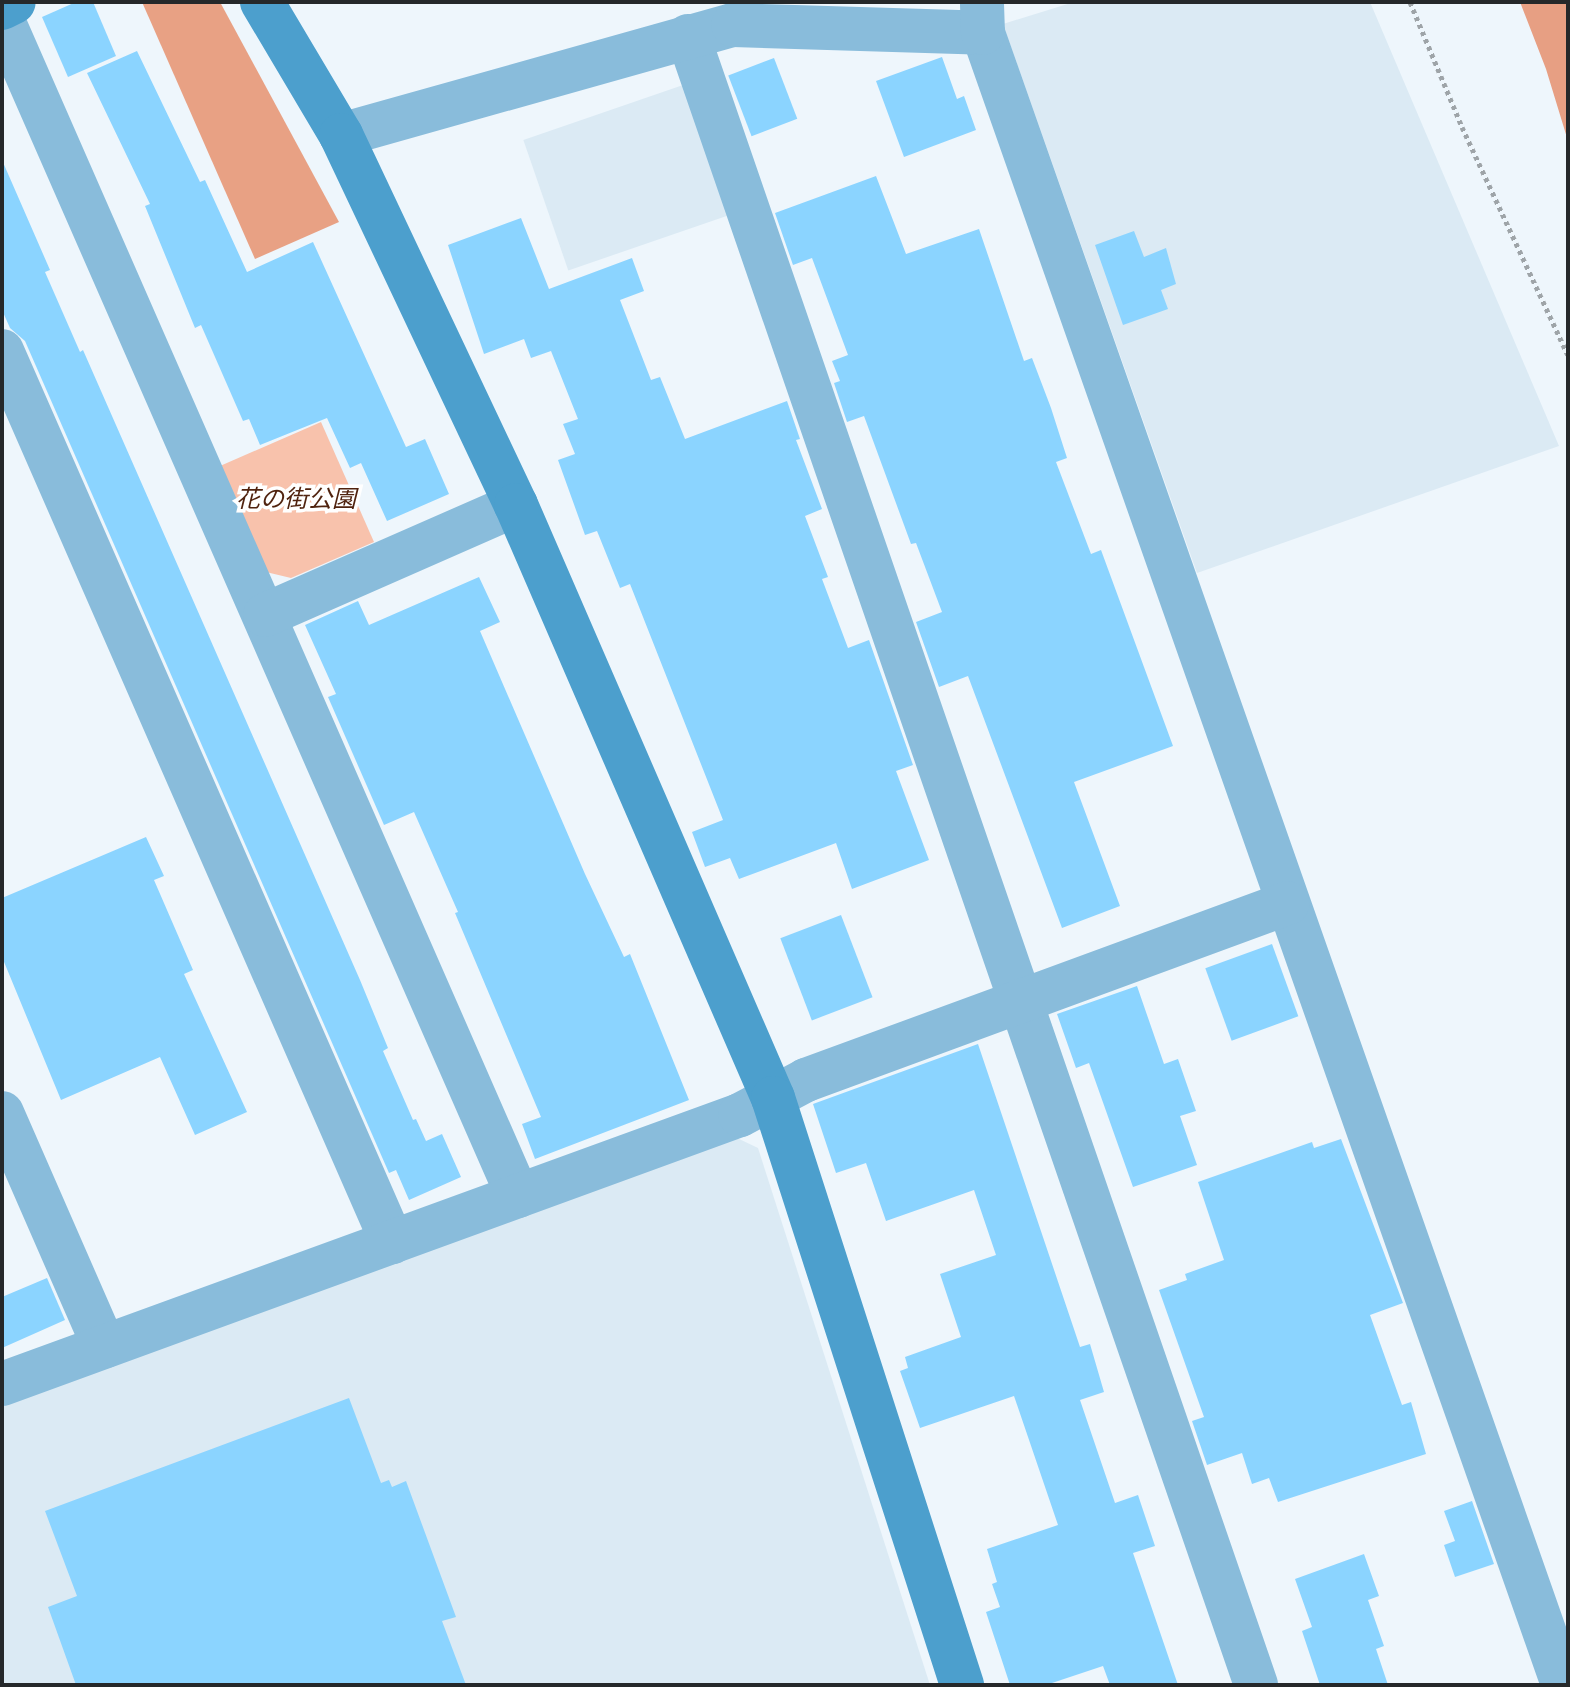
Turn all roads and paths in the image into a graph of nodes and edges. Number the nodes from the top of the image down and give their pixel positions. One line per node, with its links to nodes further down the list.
1 (14, 2): 4 (street)
2 (262, 2): 8 (street)
3 (1410, 2): 10 (path)
4 (2, 8)
5 (2, 18): 12 (street)
6 (982, 18): 7 (street); 13 (street)
7 (688, 36): 8 (street); 14 (street)
8 (341, 135): 11 (street)
9 (2, 351): 18 (street)
10 (1568, 355)
11 (516, 505): 12 (street); 15 (street)
12 (265, 615): 17 (street)
13 (1288, 903): 14 (street); 23 (street)
14 (1021, 1001): 15 (street); 22 (street)
15 (773, 1098): 17 (street); 21 (street)
16 (2, 1113): 19 (street)
17 (518, 1196): 18 (street)
18 (392, 1242): 19 (street)
19 (104, 1347): 20 (street)
20 (2, 1384)
21 (962, 1685)
22 (1256, 1685)
23 (1563, 1685)

